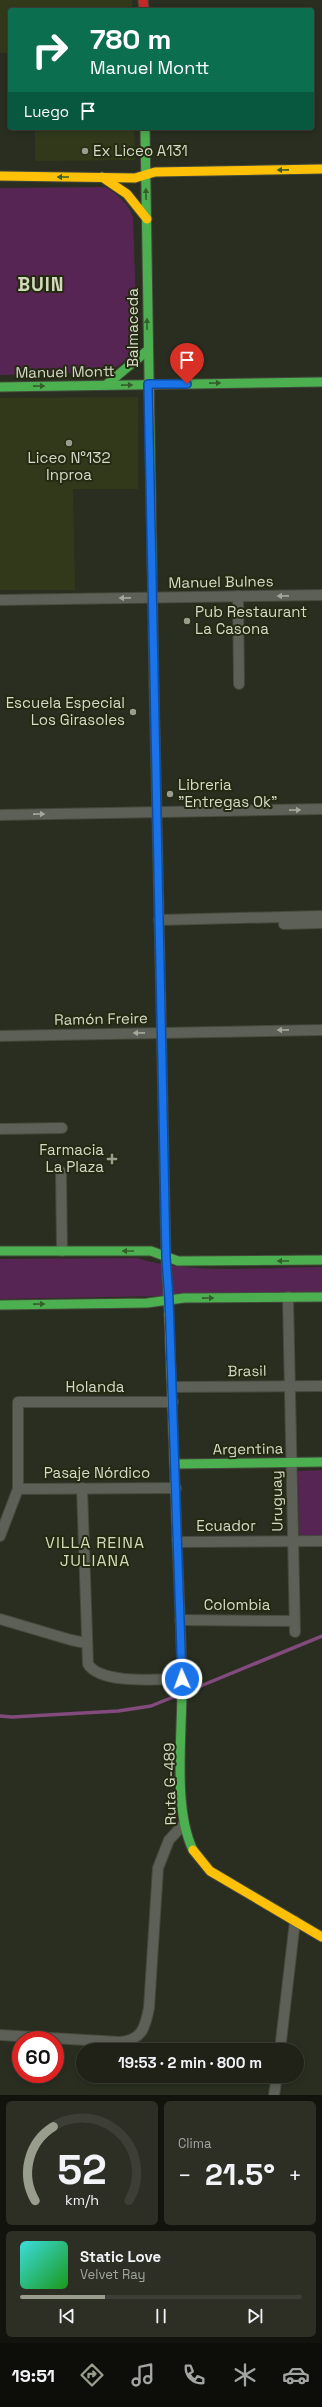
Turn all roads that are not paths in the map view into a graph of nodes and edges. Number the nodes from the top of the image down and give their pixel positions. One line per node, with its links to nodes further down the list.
1 (145, 130): 3 (main road, Balmaceda)
2 (322, 169): 3 (main road, one-way to 3)
3 (146, 175): 5 (main road); 6 (main road, Balmaceda, one-way to 3)
4 (0, 176): 5 (main road, one-way to 4)
5 (102, 177): 6 (main road)
6 (146, 219): 7 (main road, Balmaceda, one-way to 6)
7 (148, 350): 9 (main road, Balmaceda); 10 (main road)
8 (322, 382): 9 (main road, Manuel Montt, one-way to 8)
9 (148, 384): 10 (main road, Manuel Montt, one-way to 9); 14 (main road, Balmaceda)
10 (106, 385): 11 (main road, Manuel Montt, one-way to 10)
11 (0, 387)
12 (322, 595): 13 (street, Manuel Bulnes, one-way to 13)
13 (238, 596): 14 (street, Manuel Bulnes); 16 (street)
14 (152, 598): 15 (street, Manuel Bulnes, one-way to 15); 18 (main road, Balmaceda)
15 (0, 600)
16 (239, 684)
17 (322, 809): 18 (street, one-way to 17)
18 (156, 812): 19 (street, one-way to 18); 21 (main road, Balmaceda)
19 (0, 814)
20 (322, 916): 21 (street)
21 (159, 923): 22 (street); 24 (main road, Balmaceda)
22 (322, 923)
23 (322, 1030): 24 (street, Ramón Freire, one-way to 24)
24 (161, 1032): 25 (street, Ramón Freire, one-way to 25); 31 (main road, Balmaceda)
25 (0, 1036)
26 (62, 1128): 27 (street)
27 (0, 1129)
28 (62, 1172): 30 (street)
29 (0, 1251): 30 (main road)
30 (62, 1251): 31 (main road, one-way to 30)
31 (166, 1257): 32 (main road, one-way to 31); 35 (main road, Balmaceda)
32 (322, 1260)
33 (288, 1297): 34 (main road); 35 (main road, one-way to 33); 37 (street, Uruguay)
34 (322, 1297)
35 (169, 1300): 36 (main road, one-way to 35); 39 (main road, Balmaceda)
36 (0, 1305)
37 (290, 1386): 38 (street, Brasil); 39 (street, Brasil); 42 (street, Uruguay)
38 (322, 1386)
39 (172, 1387): 40 (main road, Balmaceda)
40 (173, 1402): 43 (main road, Balmaceda); 46 (street, Holanda)
41 (322, 1462): 42 (main road, Argentina)
42 (291, 1463): 43 (main road, Argentina); 48 (street, Uruguay)
43 (175, 1464): 45 (main road, Balmaceda)
44 (82, 1488): 45 (street, Pasaje Nórdico); 46 (street, Pasaje Nórdico); 55 (street)
45 (176, 1488): 50 (main road, Balmaceda)
46 (18, 1489): 47 (street)
47 (0, 1536)
48 (293, 1541): 49 (street, Ecuador); 50 (street, Ecuador); 53 (street, Uruguay)
49 (322, 1541)
50 (178, 1542): 52 (main road, Balmaceda)
51 (0, 1619): 55 (street)
52 (180, 1620): 53 (street, Colombia); 56 (main road, Balmaceda)
53 (294, 1621): 54 (street, Uruguay)
54 (295, 1632)
55 (86, 1643): 56 (street)
56 (182, 1688): 57 (main road, Ruta G-489)
57 (183, 1825): 58 (main road, Ruta G-489); 60 (street)
58 (294, 1921): 59 (main road, Ruta G-489); 61 (street)
59 (322, 1937)
60 (0, 2035)
61 (281, 2043)
62 (276, 2083): 63 (street)
63 (274, 2095)

